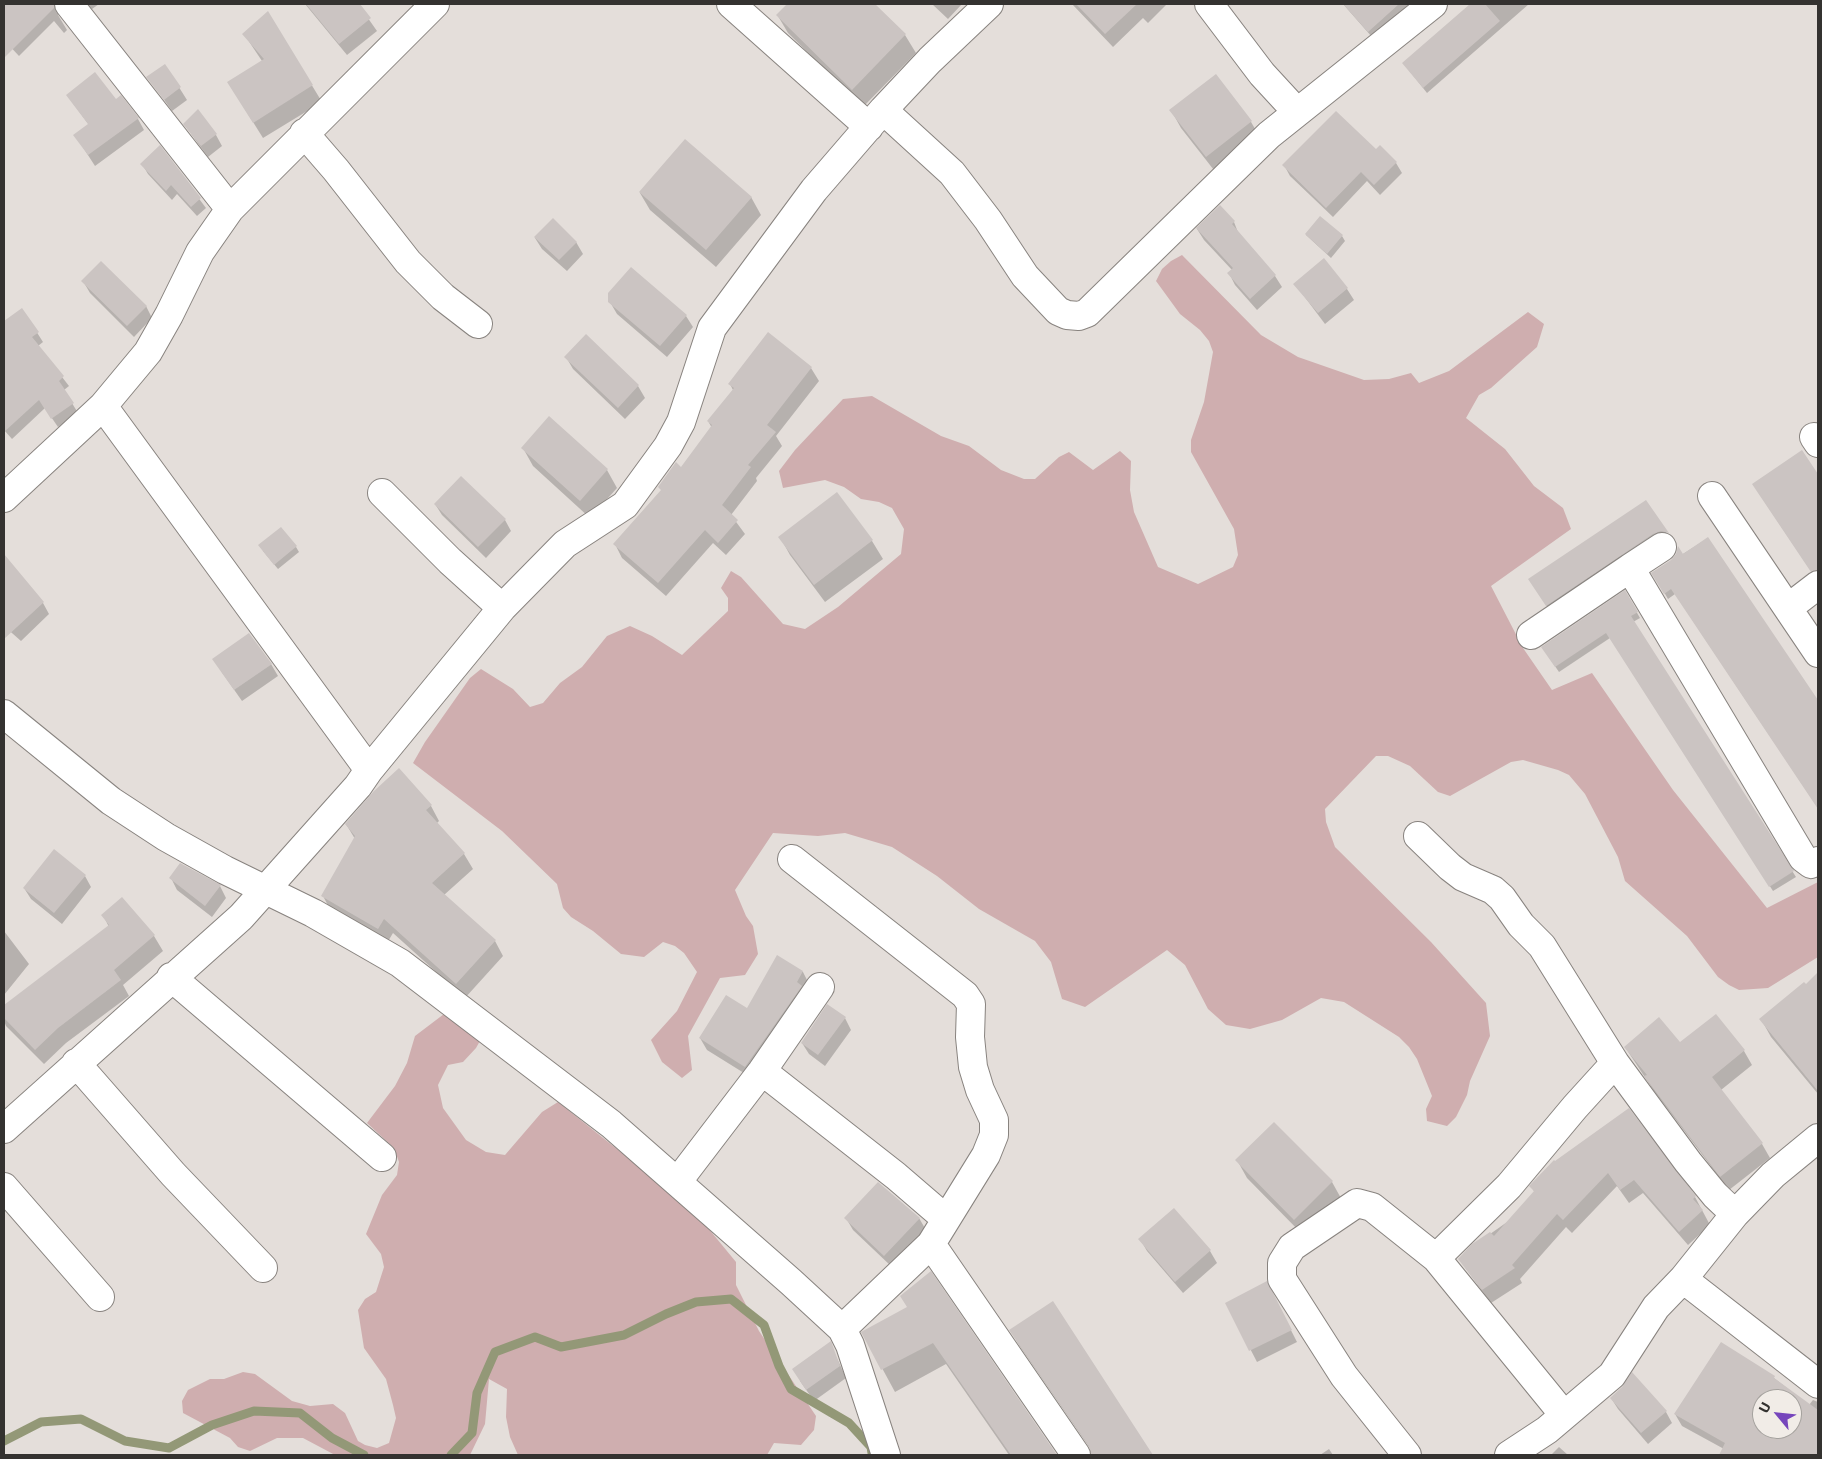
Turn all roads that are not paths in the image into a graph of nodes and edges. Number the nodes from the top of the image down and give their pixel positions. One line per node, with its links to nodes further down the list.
1 (69, 4): 10 (street)
2 (435, 4): 9 (street)
3 (731, 4): 8 (street)
4 (989, 4): 8 (street)
5 (1210, 4): 7 (street)
6 (1433, 4): 7 (street)
7 (1297, 112): 8 (street)
8 (876, 119): 19 (street)
9 (304, 133): 10 (street); 11 (street)
10 (230, 209): 12 (street)
11 (478, 324)
12 (103, 406): 15 (street); 24 (street)
13 (382, 493): 19 (street)
14 (1712, 496): 20 (street)
15 (4, 498)
16 (1662, 547): 17 (street)
17 (1630, 568): 21 (street); 27 (street)
18 (1818, 585): 20 (street)
19 (502, 608): 24 (street)
20 (1788, 608): 22 (street)
21 (1531, 635)
22 (1818, 653)
23 (4, 714): 28 (street)
24 (368, 770): 28 (street)
25 (1418, 836): 32 (street)
26 (792, 859): 40 (street)
27 (1818, 861)
28 (268, 889): 29 (street); 37 (street)
29 (171, 977): 31 (street); 36 (street)
30 (820, 987): 33 (street)
31 (76, 1063): 34 (street); 43 (street)
32 (1615, 1063): 39 (street); 42 (street)
33 (762, 1071): 37 (street); 40 (street)
34 (4, 1129)
35 (1818, 1138): 39 (street)
36 (382, 1157)
37 (678, 1181): 46 (street)
38 (4, 1187): 45 (street)
39 (1735, 1214): 44 (street)
40 (946, 1220): 41 (street)
41 (931, 1244): 46 (street); 50 (street)
42 (1436, 1258): 48 (street); 51 (street)
43 (263, 1268)
44 (1683, 1279): 47 (street); 48 (street)
45 (100, 1297)
46 (842, 1330): 49 (street)
47 (1818, 1384)
48 (1564, 1415): 52 (street)
49 (886, 1455)
50 (1076, 1455)
51 (1407, 1455)
52 (1509, 1455)

